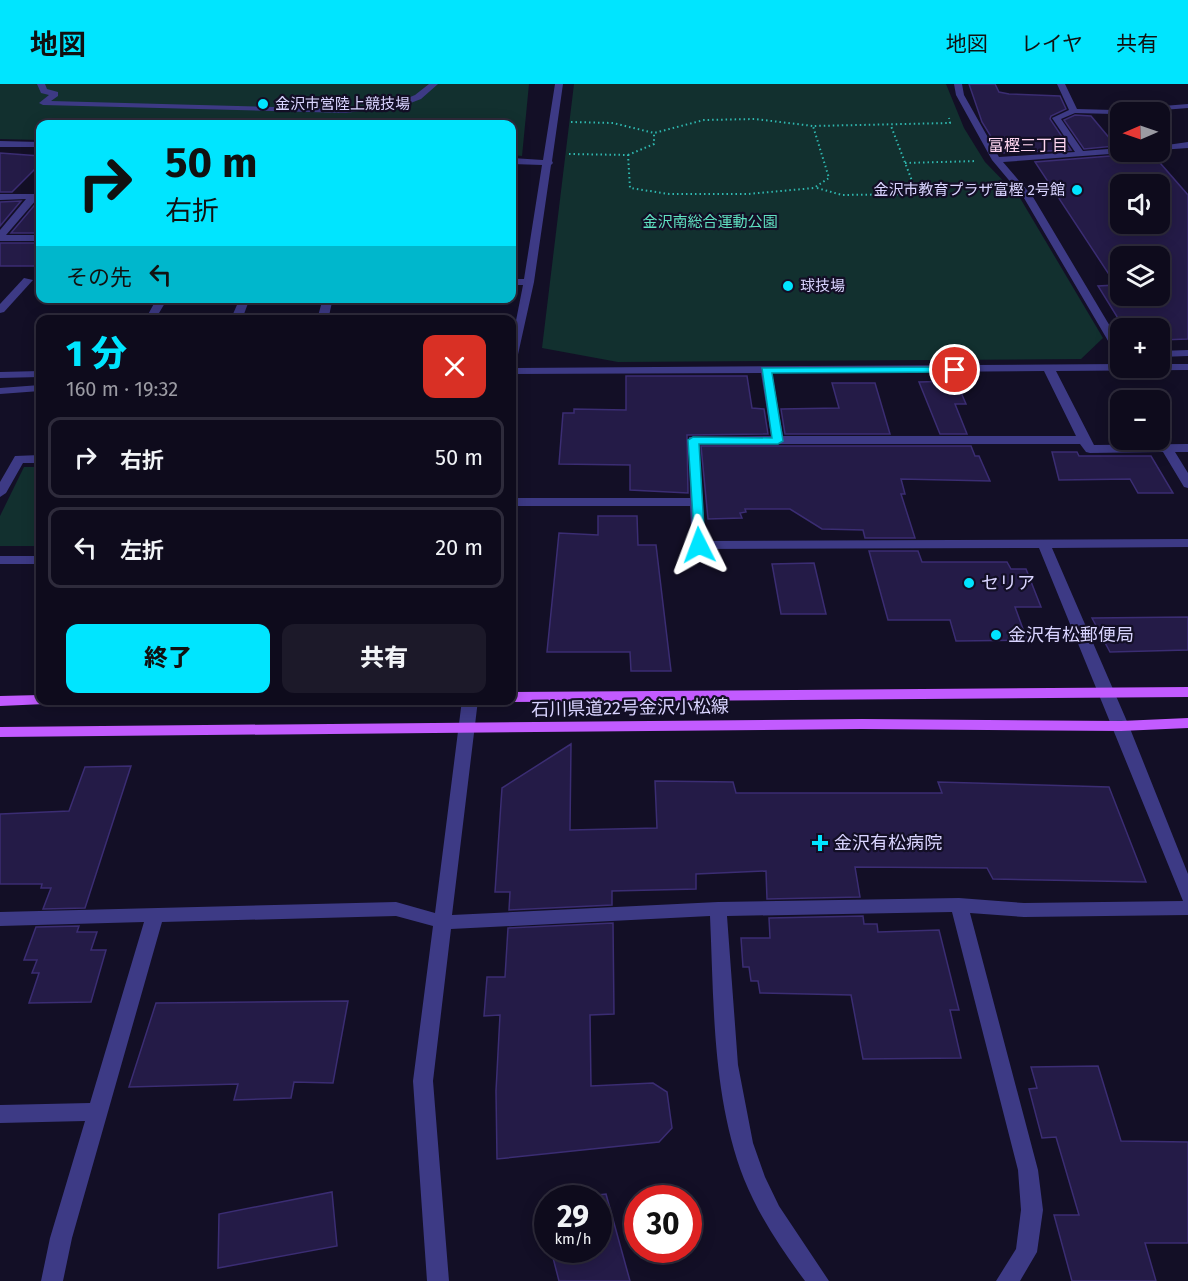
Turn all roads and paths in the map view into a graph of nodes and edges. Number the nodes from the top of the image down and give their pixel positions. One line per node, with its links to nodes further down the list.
1 (41, 84): 2 (street)
2 (434, 84)
3 (559, 84): 9 (street)
4 (958, 84): 21 (street)
5 (1061, 84): 7 (street)
6 (1188, 106): 7 (street)
7 (1074, 111): 18 (street)
8 (948, 116): 11 (path)
9 (555, 122): 12 (path); 20 (street)
10 (813, 126): 11 (path); 12 (path); 24 (path)
11 (891, 126): 23 (path)
12 (654, 133): 19 (path)
13 (0, 144): 15 (street)
14 (1188, 145): 16 (street)
15 (36, 146)
16 (1170, 147)
17 (1110, 152): 18 (street)
18 (1081, 154): 21 (street)
19 (628, 155): 20 (path); 24 (path)
20 (549, 158): 22 (street); 32 (street)
21 (996, 160): 23 (path); 34 (street)
22 (516, 161)
23 (905, 163): 24 (path)
24 (817, 188)
25 (36, 196): 26 (street)
26 (0, 197)
27 (36, 197): 28 (street)
28 (0, 237): 29 (street)
29 (36, 237)
30 (28, 280): 33 (street)
31 (516, 282): 32 (street)
32 (529, 282): 35 (street)
33 (0, 310)
34 (1110, 334)
35 (516, 345)
36 (1188, 353): 37 (street)
37 (1170, 354)
38 (1110, 365): 41 (street)
39 (1188, 367): 41 (street)
40 (1049, 369): 41 (street); 42 (street); 48 (street)
41 (1106, 369)
42 (766, 370): 43 (street); 49 (street)
43 (516, 371)
44 (36, 374): 45 (street)
45 (0, 375)
46 (36, 388): 47 (street)
47 (0, 391)
48 (1083, 440): 49 (street); 52 (street)
49 (778, 441): 58 (street)
50 (1170, 448): 51 (street)
51 (1188, 448)
52 (1110, 449)
53 (1168, 450): 55 (street)
54 (36, 459): 56 (street)
55 (1188, 484)
56 (0, 493)
57 (516, 502): 58 (street)
58 (697, 502): 60 (street)
59 (1188, 543): 60 (street)
60 (1044, 544): 63 (street)
61 (0, 560): 62 (street)
62 (36, 560)
63 (1106, 692): 64 (main road, 石川県道22号金沢小松線); 65 (main road, 石川県道22号金沢小松線); 70 (street)
64 (1188, 692)
65 (516, 698)
66 (36, 700): 67 (main road)
67 (0, 701)
68 (469, 705): 71 (street)
69 (1188, 723): 70 (main road, 石川県道22号金沢小松線)
70 (1121, 726): 71 (main road, 石川県道22号金沢小松線); 73 (street)
71 (466, 728): 72 (main road, 石川県道22号金沢小松線); 79 (street)
72 (0, 732)
73 (1188, 896)
74 (959, 905): 75 (street); 76 (street); 85 (street)
75 (1188, 908)
76 (718, 909): 79 (street); 84 (street)
77 (155, 915): 78 (street); 79 (street); 80 (street)
78 (0, 919)
79 (443, 922): 83 (street)
80 (98, 1112): 81 (street); 82 (street)
81 (0, 1114)
82 (52, 1281)
83 (438, 1281)
84 (818, 1281)
85 (1007, 1281)

